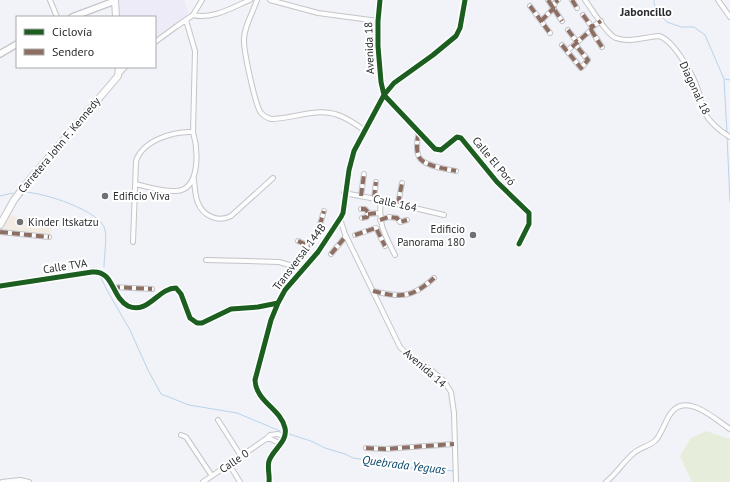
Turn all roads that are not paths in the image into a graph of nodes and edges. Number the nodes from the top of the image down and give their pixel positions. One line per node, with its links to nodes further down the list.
1 (50, 0): 21 (street)
2 (202, 0): 15 (street)
3 (250, 0): 19 (street)
4 (257, 0): 44 (street)
5 (270, 0): 26 (street)
6 (380, 0): 26 (street, Avenida 18)
7 (465, 0): 43 (street, Transversal 144B)
8 (548, 0): 17 (street)
9 (558, 0): 17 (street)
10 (572, 0): 16 (street)
11 (585, 0): 29 (street, Diagonal 18)
12 (718, 0): 24 (street)
13 (115, 1): 22 (street); 23 (main road)
14 (530, 6): 27 (street)
15 (199, 7): 18 (street); 19 (street)
16 (577, 8)
17 (553, 9): 27 (street); 28 (street)
18 (193, 15): 19 (street); 25 (street)
19 (207, 15)
20 (583, 15): 30 (street)
21 (57, 16)
22 (74, 16)
23 (116, 16)
24 (730, 17)
25 (186, 20): 33 (street); 45 (street)
26 (378, 21): 43 (street, Avenida 18)
27 (541, 21): 32 (street)
28 (562, 21)
29 (601, 21): 30 (street); 47 (street, Diagonal 18)
30 (592, 28): 34 (street); 37 (street)
31 (568, 30): 34 (street)
32 (550, 33)
33 (156, 41)
34 (576, 43): 38 (street); 38 (street)
35 (562, 44): 38 (street)
36 (16, 45): 39 (street)
37 (602, 47)
38 (567, 51)
39 (0, 54)
40 (119, 68): 42 (main road)
41 (124, 68): 42 (street)
42 (118, 76): 69 (main road, Carretera John F. Kennedy)
43 (384, 95): 44 (street, Transversal 144B); 46 (street, Calle El Poró)
44 (365, 131): 55 (street, Transversal 144B)
45 (193, 132): 51 (street); 54 (street)
46 (419, 133): 48 (street); 77 (street, Calle El Poró)
47 (730, 138)
48 (456, 172)
49 (364, 174): 56 (street)
50 (273, 178): 51 (street)
51 (194, 179): 54 (street)
52 (376, 182): 57 (street)
53 (402, 183): 59 (street)
54 (136, 184): 75 (street)
55 (344, 194): 56 (street, Calle 164); 66 (street, Transversal 144B)
56 (361, 196): 57 (street, Calle 164)
57 (374, 198): 58 (street, Calle 164)
58 (381, 200): 59 (street, Calle 164); 62 (street)
59 (398, 204): 64 (street, Calle 164)
60 (362, 209): 63 (street)
61 (324, 211): 74 (street)
62 (380, 213): 63 (street); 67 (street)
63 (368, 214): 65 (street)
64 (444, 215)
65 (362, 218)
66 (340, 219): 72 (street, Avenida 14); 81 (street, Transversal 144B)
67 (380, 220): 68 (street); 76 (street)
68 (408, 220)
69 (0, 225)
70 (0, 232): 73 (street)
71 (354, 235): 76 (street)
72 (346, 236): 78 (street); 86 (street, Avenida 14)
73 (49, 237)
74 (298, 241)
75 (133, 242)
76 (388, 242): 79 (street)
77 (519, 244)
78 (331, 254)
79 (395, 255)
80 (206, 260): 81 (street)
81 (303, 270): 87 (street, Transversal 144B)
82 (434, 278): 86 (street)
83 (0, 286): 84 (street, Calle TVA)
84 (112, 287): 85 (street); 87 (street, Calle TVA)
85 (152, 289)
86 (373, 291): 94 (street, Avenida 14)
87 (278, 303): 91 (street, Transversal 144B)
88 (218, 420): 96 (street)
89 (730, 429): 105 (street)
90 (182, 435): 98 (street)
91 (284, 436): 92 (street, Calle 0); 93 (street)
92 (266, 440): 93 (street); 96 (street, Calle 0)
93 (281, 444): 103 (street)
94 (454, 444): 95 (street); 104 (street, Avenida 14)
95 (366, 448)
96 (241, 456): 97 (street, Calle 0)
97 (229, 464): 98 (street, Calle 0); 102 (street)
98 (212, 476): 101 (street, Calle 0)
99 (2, 482): 100 (street)
100 (29, 482)
101 (202, 482)
102 (240, 482)
103 (269, 482)
104 (456, 482)
105 (606, 482)

